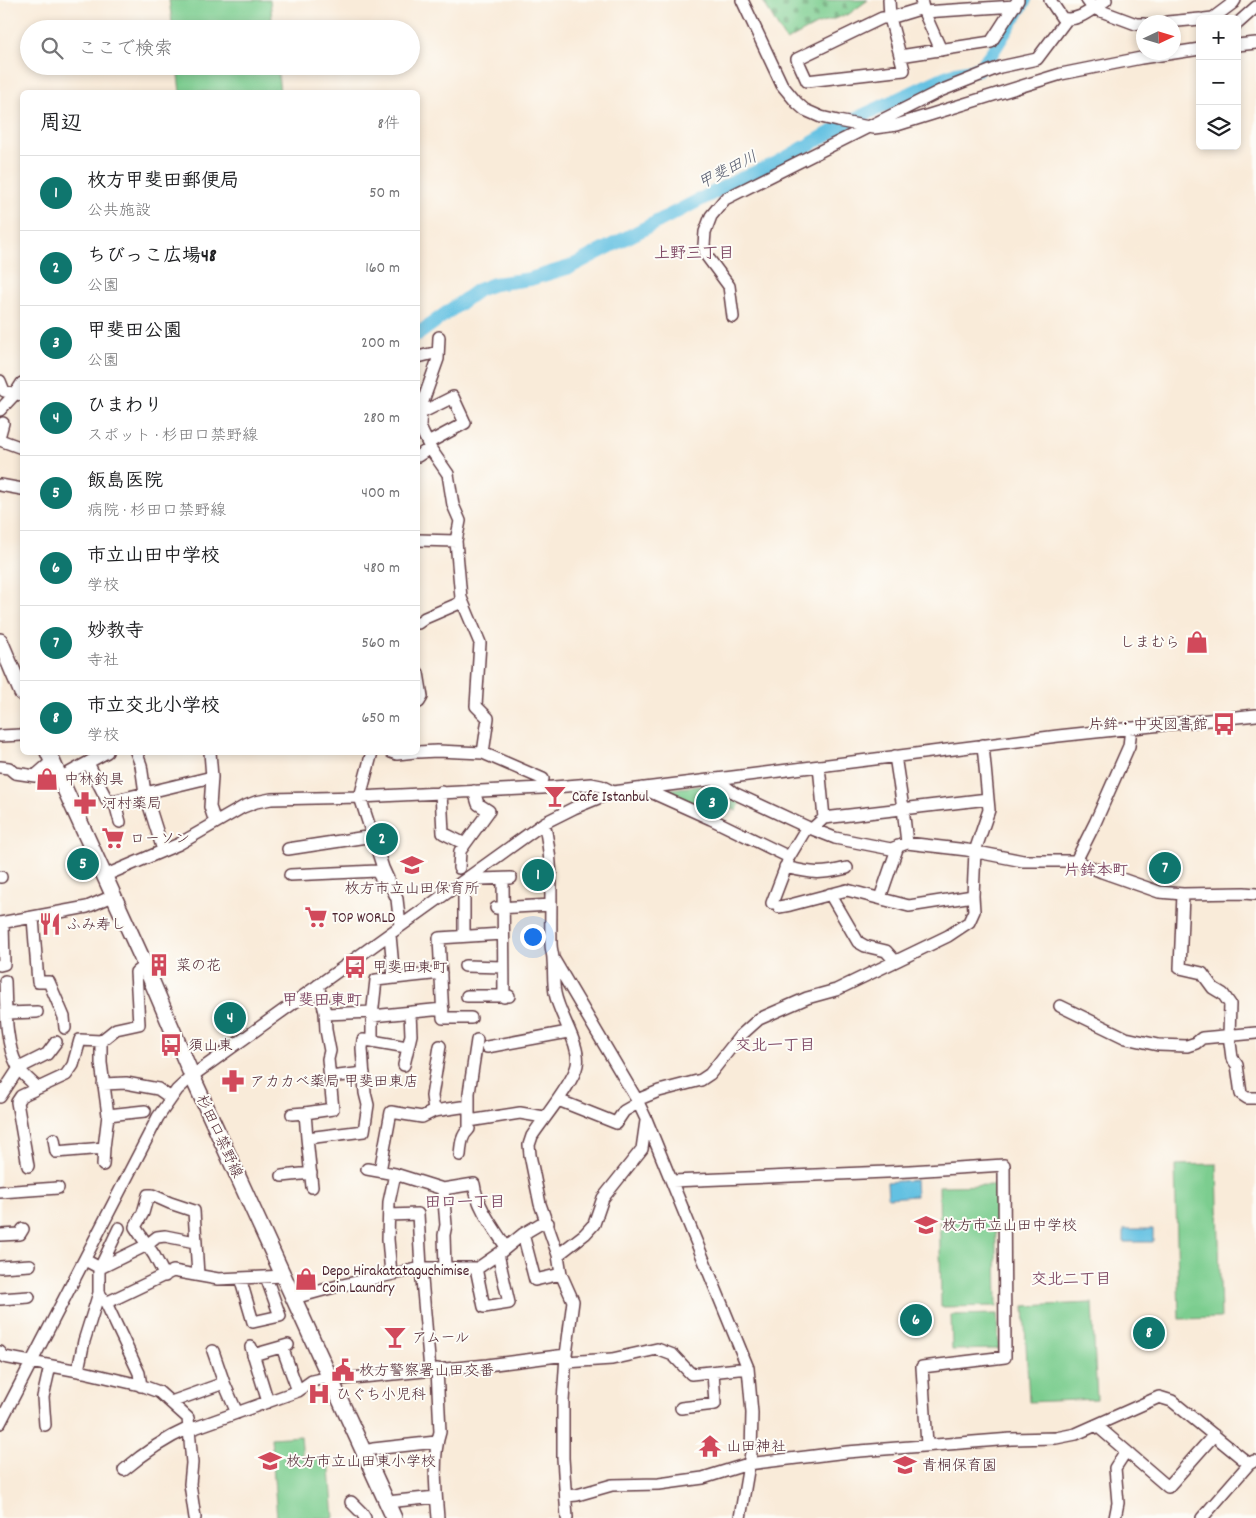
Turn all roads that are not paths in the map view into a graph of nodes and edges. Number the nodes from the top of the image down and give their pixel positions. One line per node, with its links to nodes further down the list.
1 (742, 0): 22 (street)
2 (890, 0): 11 (street)
3 (1050, 0): 12 (street)
4 (1106, 0): 7 (street)
5 (1235, 0): 10 (street)
6 (1016, 3): 8 (street); 19 (street)
7 (1090, 4): 12 (street); 16 (street)
8 (923, 7): 11 (street); 19 (street)
9 (1256, 7): 14 (street)
10 (1217, 15)
11 (890, 18): 21 (street); 21 (street)
12 (1067, 19): 22 (street)
13 (1196, 19): 15 (street)
14 (1241, 20)
15 (1181, 21)
16 (1136, 24)
17 (1256, 43): 18 (street)
18 (1241, 45)
19 (941, 50): 21 (street)
20 (1196, 50): 22 (street)
21 (900, 56)
22 (868, 127): 23 (street)
23 (733, 317)
24 (439, 337): 25 (street)
25 (438, 352): 26 (street); 29 (street)
26 (420, 357)
27 (11, 391): 28 (street)
28 (0, 410)
29 (420, 413): 31 (street); 31 (street)
30 (0, 440): 32 (street)
31 (429, 446): 33 (street); 37 (street)
32 (20, 447)
33 (420, 454)
34 (0, 486): 35 (street)
35 (20, 488)
36 (420, 540): 37 (street)
37 (456, 541): 38 (street)
38 (462, 602): 39 (street); 50 (street)
39 (420, 622)
40 (0, 641): 42 (main road)
41 (420, 684): 43 (street)
42 (20, 688)
43 (420, 700)
44 (1256, 715): 45 (street)
45 (1131, 728): 48 (street); 84 (street)
46 (20, 735): 47 (street)
47 (0, 736)
48 (983, 745): 55 (street); 70 (street)
49 (420, 752): 50 (street)
50 (484, 753): 63 (street)
51 (101, 755): 57 (street)
52 (137, 755): 68 (street)
53 (210, 755): 60 (street)
54 (371, 755): 69 (street)
55 (894, 756): 58 (street); 72 (street)
56 (51, 758): 59 (street); 61 (main road, 杉田口禁野線)
57 (88, 763): 61 (street); 71 (street)
58 (819, 766): 62 (street); 73 (street)
59 (0, 767)
60 (212, 777): 68 (street); 75 (street)
61 (60, 778): 89 (main road, 杉田口禁野線)
62 (716, 779): 64 (street); 77 (street)
63 (542, 783): 65 (street); 67 (street)
64 (642, 788): 67 (street); 85 (street)
65 (474, 791): 66 (street); 79 (street)
66 (441, 792): 69 (street); 79 (street)
67 (613, 792): 76 (street)
68 (146, 793): 71 (street); 82 (street)
69 (360, 797): 75 (street); 78 (street)
70 (988, 799): 72 (street); 83 (street)
71 (114, 800): 74 (street)
72 (903, 808): 73 (street); 80 (street)
73 (824, 818): 77 (street)
74 (120, 822)
75 (215, 822): 82 (street)
76 (544, 824): 90 (street); 98 (street)
77 (809, 828): 80 (street); 85 (street)
78 (372, 836): 81 (street); 97 (street)
79 (466, 844): 86 (street)
80 (902, 844): 83 (street); 96 (street)
81 (288, 849)
82 (164, 850): 89 (street)
83 (975, 852): 84 (street); 95 (street)
84 (1076, 861): 92 (street)
85 (787, 862): 87 (street); 91 (street)
86 (459, 868)
87 (847, 868)
88 (290, 875): 97 (street)
89 (104, 876): 94 (main road, 杉田口禁野線)
90 (467, 879): 99 (street); 102 (street); 105 (street)
91 (830, 894): 96 (street); 107 (street)
92 (1183, 894): 93 (street); 129 (street)
93 (1256, 894)
94 (114, 896): 100 (street); 109 (main road, 杉田口禁野線)
95 (972, 896): 96 (street); 107 (street)
96 (880, 898)
97 (397, 899): 102 (street)
98 (551, 905): 99 (street); 106 (street)
99 (499, 907): 103 (street)
100 (33, 918): 101 (street); 126 (street)
101 (1, 923): 108 (street)
102 (400, 926): 104 (street)
103 (502, 934): 105 (street); 111 (street)
104 (390, 935): 113 (street); 115 (street)
105 (464, 936): 112 (street)
106 (553, 958): 127 (street); 147 (street)
107 (895, 961): 147 (street)
108 (0, 964)
109 (145, 965): 131 (street); 139 (main road, 杉田口禁野線)
110 (465, 966): 111 (street)
111 (503, 967): 116 (street)
112 (441, 973): 113 (street); 119 (street)
113 (394, 978): 124 (street)
114 (5, 981): 117 (street)
115 (318, 985): 123 (street); 139 (street)
116 (466, 996)
117 (3, 1000): 121 (street)
118 (1060, 1006): 129 (street)
119 (443, 1009): 122 (street); 125 (street)
120 (37, 1012): 121 (street)
121 (7, 1013): 130 (street)
122 (410, 1013): 124 (street); 135 (street)
123 (325, 1014): 124 (street); 140 (street)
124 (372, 1014): 132 (street)
125 (471, 1018)
126 (65, 1028)
127 (568, 1032): 146 (street); 148 (street)
128 (1256, 1033): 129 (street)
129 (1229, 1035): 145 (street)
130 (4, 1040): 137 (street)
131 (101, 1041): 141 (street); 142 (street)
132 (372, 1041): 135 (street); 138 (street)
133 (56, 1042): 137 (street)
134 (440, 1046): 149 (street)
135 (407, 1047): 136 (street)
136 (404, 1065)
137 (19, 1068): 142 (street); 143 (street)
138 (364, 1074): 140 (street); 157 (street)
139 (192, 1076): 144 (street); 194 (main road, 杉田口禁野線)
140 (330, 1077): 151 (street)
141 (103, 1084): 144 (street); 153 (street)
142 (38, 1088): 162 (street)
143 (0, 1097)
144 (171, 1098): 183 (street)
145 (1256, 1098)
146 (558, 1100): 147 (street); 154 (street)
147 (637, 1101): 155 (street)
148 (468, 1106): 149 (street); 156 (street)
149 (434, 1110): 164 (street)
150 (145, 1111): 153 (street)
151 (305, 1113): 152 (street); 157 (street)
152 (292, 1114)
153 (108, 1115): 159 (street)
154 (544, 1117): 156 (street); 174 (street)
155 (646, 1119): 168 (street); 182 (street)
156 (469, 1122): 160 (street)
157 (307, 1138): 165 (street)
158 (54, 1139): 159 (street)
159 (104, 1148): 161 (street)
160 (460, 1155)
161 (103, 1164)
162 (28, 1166)
163 (367, 1169): 164 (street)
164 (380, 1171): 166 (street)
165 (311, 1173): 167 (street); 169 (street)
166 (395, 1174): 171 (street); 173 (street)
167 (282, 1176)
168 (672, 1181): 207 (street); 225 (street)
169 (312, 1187)
170 (58, 1188): 172 (street)
171 (442, 1189): 181 (street); 188 (street)
172 (0, 1192)
173 (388, 1215): 187 (street); 190 (street)
174 (548, 1223): 178 (street); 182 (street)
175 (119, 1228): 186 (street)
176 (23, 1229): 177 (street)
177 (0, 1234)
178 (523, 1234): 181 (street); 191 (street)
179 (195, 1242): 180 (street); 180 (street); 192 (street)
180 (147, 1245): 186 (street); 193 (street)
181 (502, 1251): 189 (street); 189 (street)
182 (558, 1255): 191 (street)
183 (85, 1260): 186 (street); 205 (street)
184 (30, 1265): 185 (street)
185 (0, 1267)
186 (100, 1268): 197 (street)
187 (421, 1268): 188 (street); 190 (street); 209 (street)
188 (445, 1268): 189 (street)
189 (476, 1268)
190 (391, 1274): 199 (street)
191 (561, 1274): 204 (street)
192 (198, 1275): 193 (street); 196 (street)
193 (164, 1276): 201 (street)
194 (284, 1276): 195 (street); 199 (main road, 杉田口禁野線)
195 (266, 1277): 196 (street); 196 (street)
196 (240, 1278)
197 (99, 1293): 201 (street); 208 (street)
198 (29, 1297): 200 (street)
199 (294, 1298): 211 (main road, 杉田口禁野線)
200 (0, 1299)
201 (106, 1303): 213 (street)
202 (0, 1352): 205 (street)
203 (213, 1352): 212 (street)
204 (566, 1359): 209 (street); 210 (street); 231 (street)
205 (32, 1363): 206 (street); 219 (street)
206 (50, 1366): 208 (street); 220 (street)
207 (748, 1368): 210 (street); 229 (street)
208 (78, 1370): 213 (street)
209 (433, 1370): 211 (street); 224 (street)
210 (713, 1372): 217 (street)
211 (331, 1378): 214 (street); 226 (main road, 杉田口禁野線)
212 (224, 1383): 215 (street); 218 (street)
213 (141, 1386): 215 (street)
214 (298, 1391): 216 (street); 216 (street)
215 (171, 1402): 222 (street)
216 (268, 1402): 218 (street)
217 (681, 1408)
218 (237, 1413): 222 (street)
219 (0, 1423)
220 (45, 1425)
221 (1096, 1425): 223 (street); 225 (street); 227 (street)
222 (189, 1429): 230 (street); 235 (street)
223 (1214, 1435): 227 (street); 228 (street)
224 (436, 1442): 226 (street); 232 (street)
225 (927, 1445): 229 (street)
226 (364, 1451): 234 (main road, 杉田口禁野線)
227 (1126, 1451): 241 (street)
228 (1253, 1462): 242 (street)
229 (748, 1464): 231 (street); 240 (street)
230 (124, 1470)
231 (566, 1496): 239 (street)
232 (436, 1497): 234 (street); 238 (street)
233 (351, 1502): 236 (street)
234 (387, 1502): 237 (main road, 杉田口禁野線)
235 (195, 1518)
236 (365, 1518)
237 (394, 1518)
238 (438, 1518)
239 (567, 1518)
240 (740, 1518)
241 (1115, 1518)
242 (1202, 1518)

